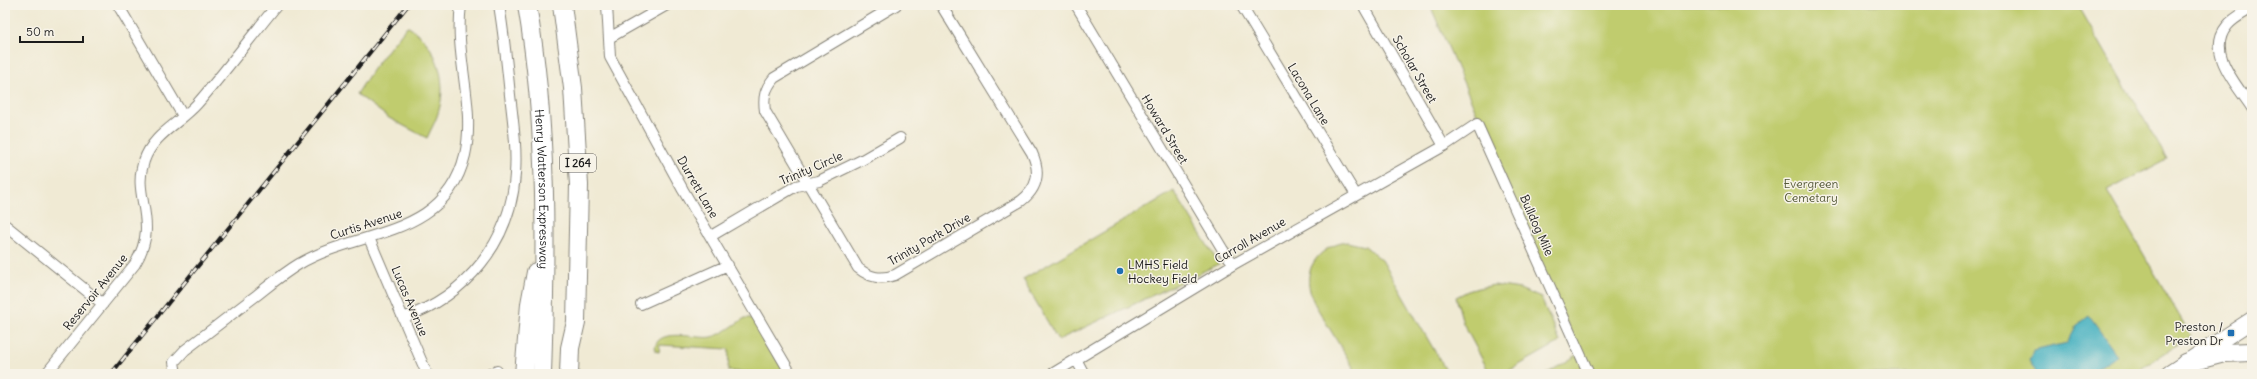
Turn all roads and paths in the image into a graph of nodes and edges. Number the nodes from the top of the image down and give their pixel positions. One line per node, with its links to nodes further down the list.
1 (118, 5): 17 (street)
2 (277, 5): 17 (street, Reservoir Avenue)
3 (461, 5): 25 (street, Curtis Avenue)
4 (499, 5): 30 (street)
5 (527, 5): 23 (highway, Henry Watterson Expressway / I 264)
6 (562, 5): 32 (highway, I 264)
7 (607, 5): 15 (street, Durrett Lane)
8 (667, 5): 15 (street)
9 (896, 5): 20 (street, Trinity Park Drive)
10 (941, 5): 20 (street, Trinity Park Drive)
11 (1076, 5): 26 (street, Howard Street)
12 (1241, 5): 21 (street, Lacona Lane)
13 (1363, 5): 19 (street, Scholar Street)
14 (2252, 8): 16 (street)
15 (609, 38): 24 (street, Durrett Lane)
16 (2252, 108)
17 (183, 116): 28 (street, Reservoir Avenue)
18 (900, 138): 20 (street, Trinity Circle)
19 (1444, 146): 21 (street, Carroll Avenue); 46 (street, Bulldog Mile)
20 (807, 183): 24 (street, Trinity Circle)
21 (1356, 196): 26 (street, Carroll Avenue)
22 (5, 225): 28 (street)
23 (544, 234): 39 (highway); 40 (highway, Henry Watterson Expressway / I 264)
24 (711, 236): 27 (street, Durrett Lane)
25 (369, 238): 30 (street, Lucas Avenue); 37 (street, Curtis Avenue)
26 (1234, 264): 34 (street, Carroll Avenue)
27 (728, 265): 29 (street); 43 (street, Durrett Lane)
28 (103, 304): 36 (street, Reservoir Avenue)
29 (641, 304)
30 (403, 318): 38 (street, Lucas Avenue)
31 (2252, 320): 35 (main road)
32 (576, 322): 41 (highway, I 264); 42 (highway)
33 (2252, 352): 35 (highway)
34 (1076, 359): 44 (street, Carroll Avenue); 45 (street)
35 (2186, 363): 47 (main road)
36 (46, 374)
37 (176, 374)
38 (427, 374)
39 (524, 374)
40 (542, 374)
41 (569, 374)
42 (582, 374)
43 (791, 374)
44 (1052, 374)
45 (1084, 374)
46 (1589, 374)
47 (2169, 374)

